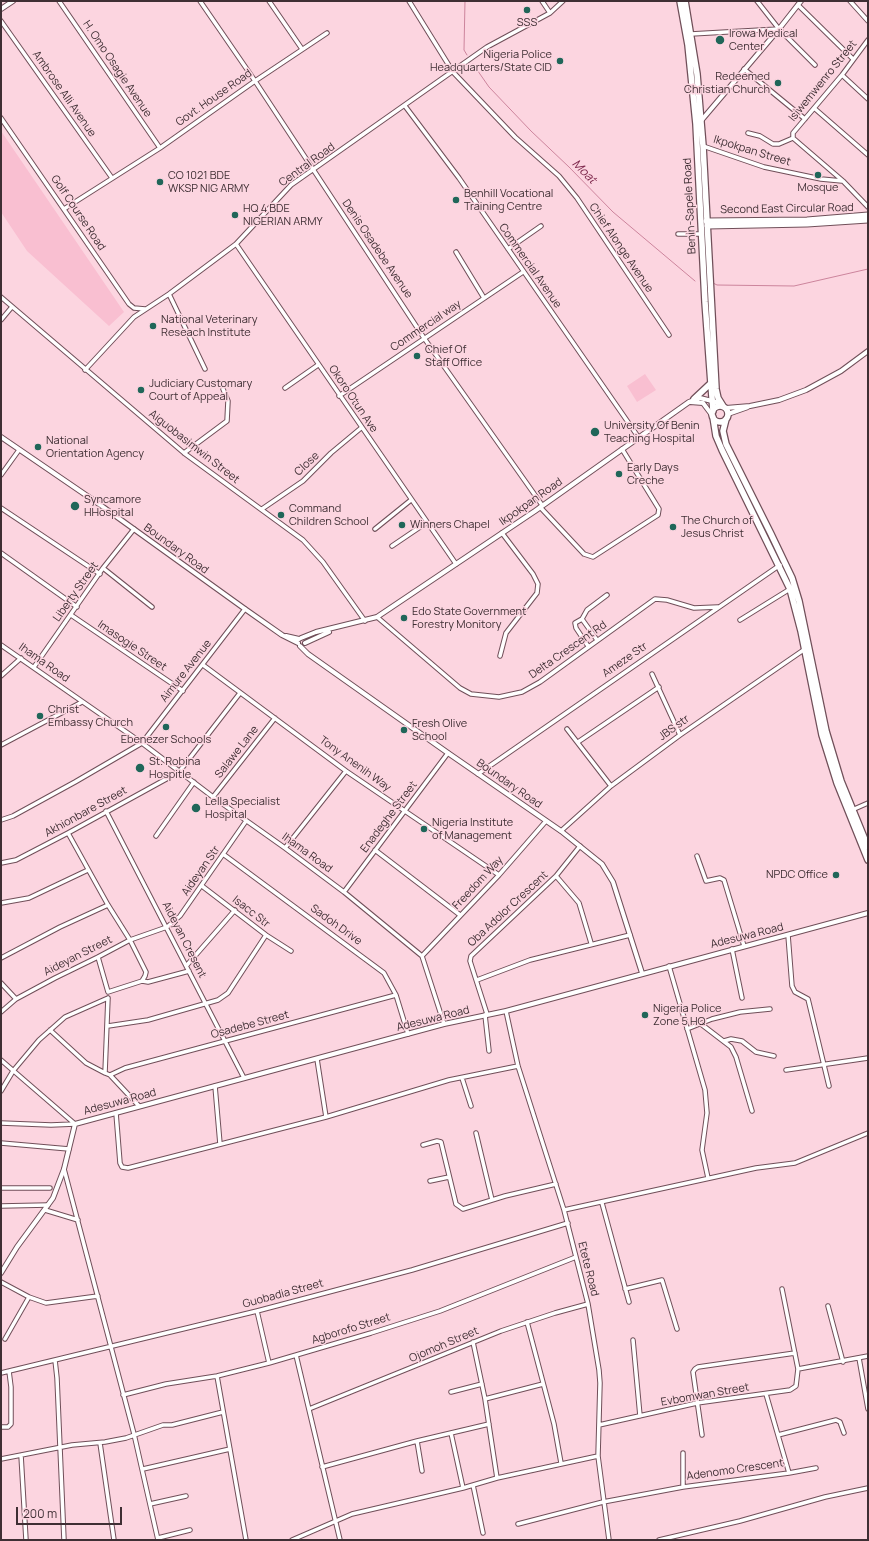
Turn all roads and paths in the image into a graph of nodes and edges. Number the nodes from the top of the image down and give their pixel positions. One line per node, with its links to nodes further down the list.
1 (13, 1): 14 (street)
2 (59, 1): 38 (street, H. Omo Osagie Avenue)
3 (200, 1): 28 (street, Denis Osadebe Avenue)
4 (270, 1): 22 (street)
5 (409, 1): 26 (street, Chief Alonge Avenue)
6 (542, 1): 15 (street)
7 (563, 1): 15 (street, Central Road)
8 (680, 1): 34 (highway, Benin-Sapele Road)
9 (685, 1): 20 (highway, Benin-Sapele Road)
10 (757, 1): 18 (street)
11 (801, 1): 13 (street)
12 (850, 1): 16 (street)
13 (798, 5): 18 (street); 23 (street)
14 (1, 9)
15 (550, 13): 26 (street, Central Road)
16 (868, 21)
17 (1, 22): 41 (street, Ambrose Alli Avenue)
18 (779, 30): 20 (street); 24 (street); 25 (street)
19 (327, 33): 22 (street, Govt. House Road)
20 (691, 34): 34 (highway, Benin-Sapele Road)
21 (868, 40): 23 (street, Isiwemwenro Street)
22 (302, 49): 28 (street, Govt. House Road)
23 (853, 59): 27 (street, Isiwemwenro Street)
24 (815, 65)
25 (744, 69): 33 (street); 34 (street)
26 (453, 72): 30 (street, Central Road); 63 (street, Chief Alonge Avenue)
27 (842, 76): 29 (street); 31 (street, Isiwemwenro Street)
28 (255, 81): 38 (street, Govt. House Road); 40 (street, Denis Osadebe Avenue)
29 (868, 99)
30 (404, 106): 40 (street, Central Road); 52 (street, Commercial Avenue)
31 (814, 108): 33 (street, Isiwemwenro Street); 39 (street)
32 (1, 118): 44 (street, Golf Course Road)
33 (805, 118): 36 (street, Isiwemwenro Street)
34 (698, 123): 37 (highway, Benin-Sapele Road); 50 (highway, Benin-Sapele Road)
35 (748, 132): 36 (street)
36 (793, 138): 42 (street)
37 (703, 146): 42 (street, Ikpokpan Street); 47 (highway, Benin-Sapele Road)
38 (160, 148): 41 (street, Govt. House Road)
39 (868, 155)
40 (313, 170): 51 (street, Central Road); 64 (street, Denis Osadebe Avenue)
41 (112, 178): 44 (street, Govt. House Road)
42 (843, 181): 43 (street)
43 (868, 207)
44 (64, 209): 59 (street, Golf Course Road)
45 (868, 215): 47 (main road, Second East Circular Road)
46 (868, 220): 47 (main road, Second East Circular Road)
47 (707, 223): 75 (highway, Benin-Sapele Road)
48 (541, 226): 52 (street)
49 (678, 234): 50 (street)
50 (701, 234): 69 (highway, Benin-Sapele Road)
51 (236, 244): 55 (street, Central Road); 66 (street, Okoro Otun Ave)
52 (508, 249): 54 (street, Commercial Avenue)
53 (456, 252): 57 (street)
54 (523, 272): 57 (street, Commercial way); 81 (street, Commercial Avenue)
55 (170, 294): 60 (street, Central Road); 67 (street)
56 (1, 297): 58 (street, Aiguobasimwin Street)
57 (484, 298): 64 (street, Commercial way)
58 (11, 308): 62 (street); 68 (street, Aiguobasimwin Street)
59 (134, 308): 60 (street); 61 (street)
60 (146, 309): 61 (street, Central Road)
61 (134, 317): 68 (street, Central Road)
62 (1, 320)
63 (669, 335)
64 (424, 338): 72 (street, Commercial way); 87 (street, Denis Osadebe Avenue)
65 (868, 351): 76 (street)
66 (318, 365): 70 (street); 72 (street, Okoro Otun Ave)
67 (205, 369)
68 (85, 370): 84 (street, Aiguobasimwin Street)
69 (711, 383): 73 (highway, Benin-Sapele Road); 74 (highway)
70 (285, 388)
71 (223, 389): 84 (street)
72 (340, 396): 79 (street, Okoro Otun Ave)
73 (712, 400): 74 (street); 75 (street); 77 (highway, Benin-Sapele Road)
74 (692, 401): 77 (street); 81 (street, Ikpokpan Road)
75 (723, 406): 76 (street); 77 (highway); 78 (highway, Benin-Sapele Road)
76 (750, 406): 78 (street)
77 (713, 414): 78 (highway); 97 (highway, Benin-Sapele Road)
78 (728, 417): 97 (highway)
79 (361, 428): 86 (street, Okoro Otun Ave); 89 (street, Close)
80 (1, 437): 83 (street, Boundary Road)
81 (639, 438): 82 (street, Ikpokpan Road)
82 (622, 449): 87 (street, Ikpokpan Road); 87 (street, Denis Osadebe Avenue)
83 (19, 450): 85 (street); 91 (street, Boundary Road)
84 (184, 453): 89 (street, Aiguobasimwin Street)
85 (1, 475)
86 (411, 500): 90 (street, Okoro Otun Ave); 92 (street)
87 (541, 506): 93 (street, Ikpokpan Road)
88 (1, 508): 99 (street)
89 (262, 509): 110 (street, Aiguobasimwin Street)
90 (426, 522): 94 (street); 96 (street, Okoro Otun Ave)
91 (134, 529): 98 (street, Liberty Street); 105 (street, Boundary Road)
92 (375, 529)
93 (502, 533): 96 (street, Ikpokpan Road); 116 (street)
94 (392, 546)
95 (1, 553): 102 (street)
96 (456, 564): 107 (street, Ikpokpan Road)
97 (782, 564): 100 (highway); 104 (street, Ameze Str)
98 (103, 568): 99 (street, Liberty Street); 103 (street)
99 (100, 574): 102 (street, Liberty Street)
100 (792, 588): 109 (street); 115 (highway); 140 (highway)
101 (607, 595): 108 (street)
102 (77, 607): 106 (street, Liberty Street)
103 (152, 607)
104 (718, 608): 111 (street, Delta Crescent Rd); 135 (street, Ameze Str)
105 (245, 609): 112 (street, Boundary Road); 118 (street, Aimure Avenue)
106 (71, 615): 119 (street, Liberty Street); 123 (street, Imasogie Street)
107 (377, 617): 110 (street, Ikpokpan Road); 114 (street, Delta Crescent Rd)
108 (583, 619): 111 (street); 114 (street)
109 (740, 620)
110 (365, 621): 112 (street, Ikpokpan Road)
111 (598, 640): 114 (street, Delta Crescent Rd)
112 (301, 642): 132 (street, Boundary Road)
113 (1, 645): 117 (street, Ihama Road)
114 (588, 646)
115 (805, 649): 128 (street, JBS str); 155 (highway)
116 (500, 656)
117 (21, 658): 119 (street, Ihama Road); 121 (street)
118 (203, 665): 123 (street, Aimure Avenue); 124 (street, Tony Anenih Way)
119 (34, 667): 125 (street, Ihama Road)
120 (652, 674): 122 (street)
121 (1, 676)
122 (659, 687): 128 (street); 129 (street)
123 (182, 691): 130 (street, Aimure Avenue)
124 (240, 694): 126 (street, Tony Anenih Way); 134 (street)
125 (82, 702): 130 (street, Ihama Road); 131 (street)
126 (275, 718): 133 (street, Tony Anenih Way); 138 (street, Salawe Lane)
127 (567, 729): 129 (street)
128 (680, 735): 137 (street, JBS str)
129 (578, 742): 137 (street)
130 (142, 744): 134 (street, Ihama Road); 143 (street)
131 (1, 745)
132 (448, 753): 135 (street, Boundary Road); 142 (street, Enadeghe Street)
133 (346, 771): 142 (street, Tony Anenih Way); 151 (street)
134 (179, 772): 136 (street, Ihama Road); 141 (street, Akhionbare Street)
135 (478, 774): 145 (street, Boundary Road)
136 (194, 782): 138 (street, Ihama Road); 148 (street)
137 (611, 786): 146 (street, JBS str)
138 (213, 797): 144 (street, Ihama Road)
139 (868, 803): 140 (street)
140 (852, 810): 150 (highway)
141 (106, 812): 147 (street, Akhionbare Street); 167 (street, Aideyan Cresent)
142 (405, 812): 152 (street, Enadeghe Street); 158 (street, Tony Anenih Way)
143 (1, 820)
144 (246, 821): 151 (street, Ihama Road); 153 (street, Aideyan Str)
145 (546, 821): 146 (street, Boundary Road); 158 (street, Freedom Way)
146 (561, 831): 149 (street, Boundary Road)
147 (68, 833): 156 (street, Akhionbare Street); 157 (street)
148 (156, 836)
149 (580, 846): 159 (street, Oba Adolor Crescent); 168 (street, Boundary Road)
150 (868, 847)
151 (285, 848): 161 (street, Ihama Road)
152 (375, 850): 161 (street, Enadeghe Street); 166 (street)
153 (223, 854): 160 (street, Aideyan Str); 187 (street, Sadoh Drive)
154 (697, 856): 173 (street)
155 (868, 860)
156 (1, 863)
157 (88, 870): 162 (street); 163 (street)
158 (499, 875): 166 (street, Freedom Way)
159 (556, 876): 172 (street); 183 (street, Oba Adolor Crescent)
160 (202, 886): 164 (street, Isacc Str); 167 (street, Aideyan Str)
161 (344, 892): 176 (street, Ihama Road)
162 (1, 903)
163 (108, 905): 171 (street); 178 (street)
164 (235, 910): 169 (street, Isacc Str); 179 (street)
165 (868, 913): 170 (street, Adesuwa Road)
166 (460, 915): 176 (street, Freedom Way)
167 (167, 927): 171 (street, Aideyan Street); 179 (street, Aideyan Cresent)
168 (630, 934): 172 (street); 182 (street, Boundary Road)
169 (266, 935): 175 (street, Isacc Str); 191 (street)
170 (788, 935): 173 (street, Adesuwa Road); 209 (street)
171 (130, 940): 177 (street, Aideyan Street); 184 (street)
172 (591, 943): 183 (street)
173 (744, 946): 174 (street, Adesuwa Road)
174 (732, 949): 180 (street, Adesuwa Road); 189 (street)
175 (291, 951)
176 (422, 956): 196 (street)
177 (98, 957): 186 (street); 190 (street, Aideyan Street)
178 (1, 958)
179 (186, 965): 181 (street, Aideyan Cresent)
180 (669, 966): 182 (street, Adesuwa Road); 199 (street)
181 (189, 971): 184 (street); 191 (street, Aideyan Cresent)
182 (642, 973): 193 (street, Adesuwa Road)
183 (476, 980): 195 (street, Oba Adolor Crescent)
184 (142, 981): 186 (street)
185 (1, 984): 190 (street)
186 (108, 992): 188 (street)
187 (396, 995): 201 (street, Sadoh Drive); 202 (street, Osadebe Street)
188 (108, 998): 198 (street); 200 (street)
189 (742, 998)
190 (16, 999): 194 (street, Aideyan Street)
191 (207, 1003): 198 (street); 202 (street, Aideyan Cresent)
192 (770, 1009): 197 (street)
193 (506, 1010): 195 (street, Adesuwa Road); 210 (street, Etete Road)
194 (1, 1012)
195 (486, 1015): 196 (street, Adesuwa Road); 204 (street, Oba Adolor Crescent)
196 (444, 1024): 201 (street, Adesuwa Road)
197 (701, 1024): 199 (street); 203 (street)
198 (108, 1026): 213 (street)
199 (687, 1029): 235 (street)
200 (50, 1030): 212 (street); 213 (street)
201 (408, 1034): 207 (street, Adesuwa Road)
202 (225, 1041): 214 (street, Osadebe Street); 215 (street, Aideyan Cresent)
203 (724, 1041): 205 (street); 222 (street)
204 (489, 1051)
205 (774, 1056)
206 (868, 1058): 209 (street)
207 (317, 1059): 215 (street, Adesuwa Road); 224 (street)
208 (1, 1060): 212 (street)
209 (825, 1063): 211 (street); 218 (street)
210 (518, 1066): 216 (street); 237 (street, Etete Road)
211 (786, 1070)
212 (13, 1071): 219 (street); 226 (street)
213 (105, 1073): 214 (street)
214 (110, 1075): 220 (street)
215 (244, 1078): 217 (street, Adesuwa Road)
216 (462, 1078): 221 (street); 224 (street)
217 (215, 1086): 220 (street, Adesuwa Road); 230 (street)
218 (829, 1086)
219 (1, 1091)
220 (139, 1106): 223 (street, Adesuwa Road)
221 (471, 1106)
222 (752, 1111)
223 (116, 1113): 226 (street, Adesuwa Road); 230 (street)
224 (326, 1117): 230 (street)
225 (1, 1123): 226 (street, Adesuwa Road)
226 (75, 1124): 232 (street)
227 (476, 1133): 240 (street)
228 (868, 1133): 235 (street)
229 (1, 1143): 232 (street)
230 (220, 1144)
231 (424, 1145): 234 (street)
232 (69, 1149): 233 (street)
233 (64, 1169): 242 (street); 246 (street)
234 (450, 1177): 236 (street); 240 (street)
235 (708, 1178): 241 (street)
236 (430, 1182)
237 (556, 1184): 240 (street); 245 (street, Etete Road)
238 (1, 1188): 239 (street)
239 (50, 1188)
240 (492, 1200)
241 (602, 1203): 245 (street); 251 (street)
242 (48, 1205): 243 (street); 244 (street)
243 (1, 1206)
244 (45, 1210): 246 (street); 249 (street)
245 (564, 1210): 247 (street, Etete Road)
246 (78, 1220): 253 (street)
247 (568, 1224): 248 (street, Etete Road); 258 (street, Guobadia Street)
248 (576, 1257): 256 (street, Etete Road); 266 (street, Agborofo Street)
249 (1, 1273)
250 (1, 1282): 254 (street)
251 (626, 1289): 255 (street); 260 (street)
252 (782, 1289): 265 (street, Evbomwan Street)
253 (98, 1296): 254 (street); 264 (street)
254 (29, 1297): 261 (street)
255 (629, 1302)
256 (588, 1304): 259 (street, Ojomoh Street); 288 (street, Etete Road)
257 (828, 1306): 270 (street)
258 (257, 1311): 264 (street, Guobadia Street); 271 (street)
259 (527, 1322): 263 (street, Ojomoh Street); 277 (street)
260 (677, 1329)
261 (5, 1340)
262 (633, 1340): 286 (street)
263 (473, 1342): 276 (street); 283 (street, Ojomoh Street)
264 (111, 1346): 269 (street, Guobadia Street); 280 (street)
265 (795, 1353): 272 (street, Evbomwan Street); 282 (street)
266 (296, 1355): 271 (street, Agborofo Street); 283 (street)
267 (868, 1356): 268 (street)
268 (859, 1358): 270 (street); 284 (street)
269 (55, 1360): 273 (street, Guobadia Street); 297 (street)
270 (843, 1362): 272 (street)
271 (269, 1363): 275 (street, Agborofo Street)
272 (798, 1370): 279 (street, Evbomwan Street)
273 (9, 1372): 274 (street, Guobadia Street); 289 (street)
274 (1, 1373)
275 (218, 1376): 280 (street, Agborofo Street); 285 (street)
276 (482, 1384): 278 (street); 281 (street)
277 (543, 1384): 281 (street); 303 (street)
278 (451, 1392)
279 (766, 1394): 282 (street, Evbomwan Street); 294 (street, Adenomo Crescent)
280 (123, 1395): 292 (street)
281 (485, 1399): 287 (street)
282 (697, 1403): 286 (street, Evbomwan Street); 293 (street)
283 (309, 1409): 304 (street)
284 (868, 1409)
285 (223, 1412): 292 (street); 298 (street)
286 (640, 1416): 288 (street, Evbomwan Street)
287 (489, 1424): 290 (street); 309 (street)
288 (599, 1425): 301 (street, Etete Road)
289 (1, 1427)
290 (451, 1433): 295 (street); 312 (street)
291 (844, 1433): 294 (street)
292 (134, 1434): 296 (street); 305 (street)
293 (702, 1435)
294 (778, 1435): 308 (street, Adenomo Crescent)
295 (417, 1441): 304 (street); 307 (street)
296 (100, 1443): 297 (street); 325 (street)
297 (60, 1447): 300 (street); 324 (street)
298 (230, 1449): 305 (street); 326 (street)
299 (683, 1453): 311 (street)
300 (21, 1455): 302 (street); 323 (street)
301 (598, 1456): 303 (street); 315 (street, Etete Road)
302 (1, 1459)
303 (561, 1463): 309 (street)
304 (322, 1467): 317 (street)
305 (143, 1468): 316 (street)
306 (816, 1468): 308 (street)
307 (422, 1471)
308 (790, 1473): 311 (street, Adenomo Crescent)
309 (497, 1478): 310 (street)
310 (473, 1485): 312 (street); 320 (street)
311 (682, 1487): 315 (street, Adenomo Crescent)
312 (463, 1488): 317 (street)
313 (868, 1488): 330 (street)
314 (186, 1496): 316 (street)
315 (603, 1502): 318 (street, Adenomo Crescent); 329 (street, Etete Road)
316 (150, 1504): 322 (street)
317 (336, 1522): 321 (street); 328 (street)
318 (518, 1524)
319 (190, 1530): 322 (street)
320 (483, 1533)
321 (302, 1538): 327 (street)
322 (158, 1539)
323 (26, 1540)
324 (64, 1540)
325 (114, 1540)
326 (246, 1540)
327 (292, 1540)
328 (340, 1540)
329 (609, 1540)
330 (659, 1540)

